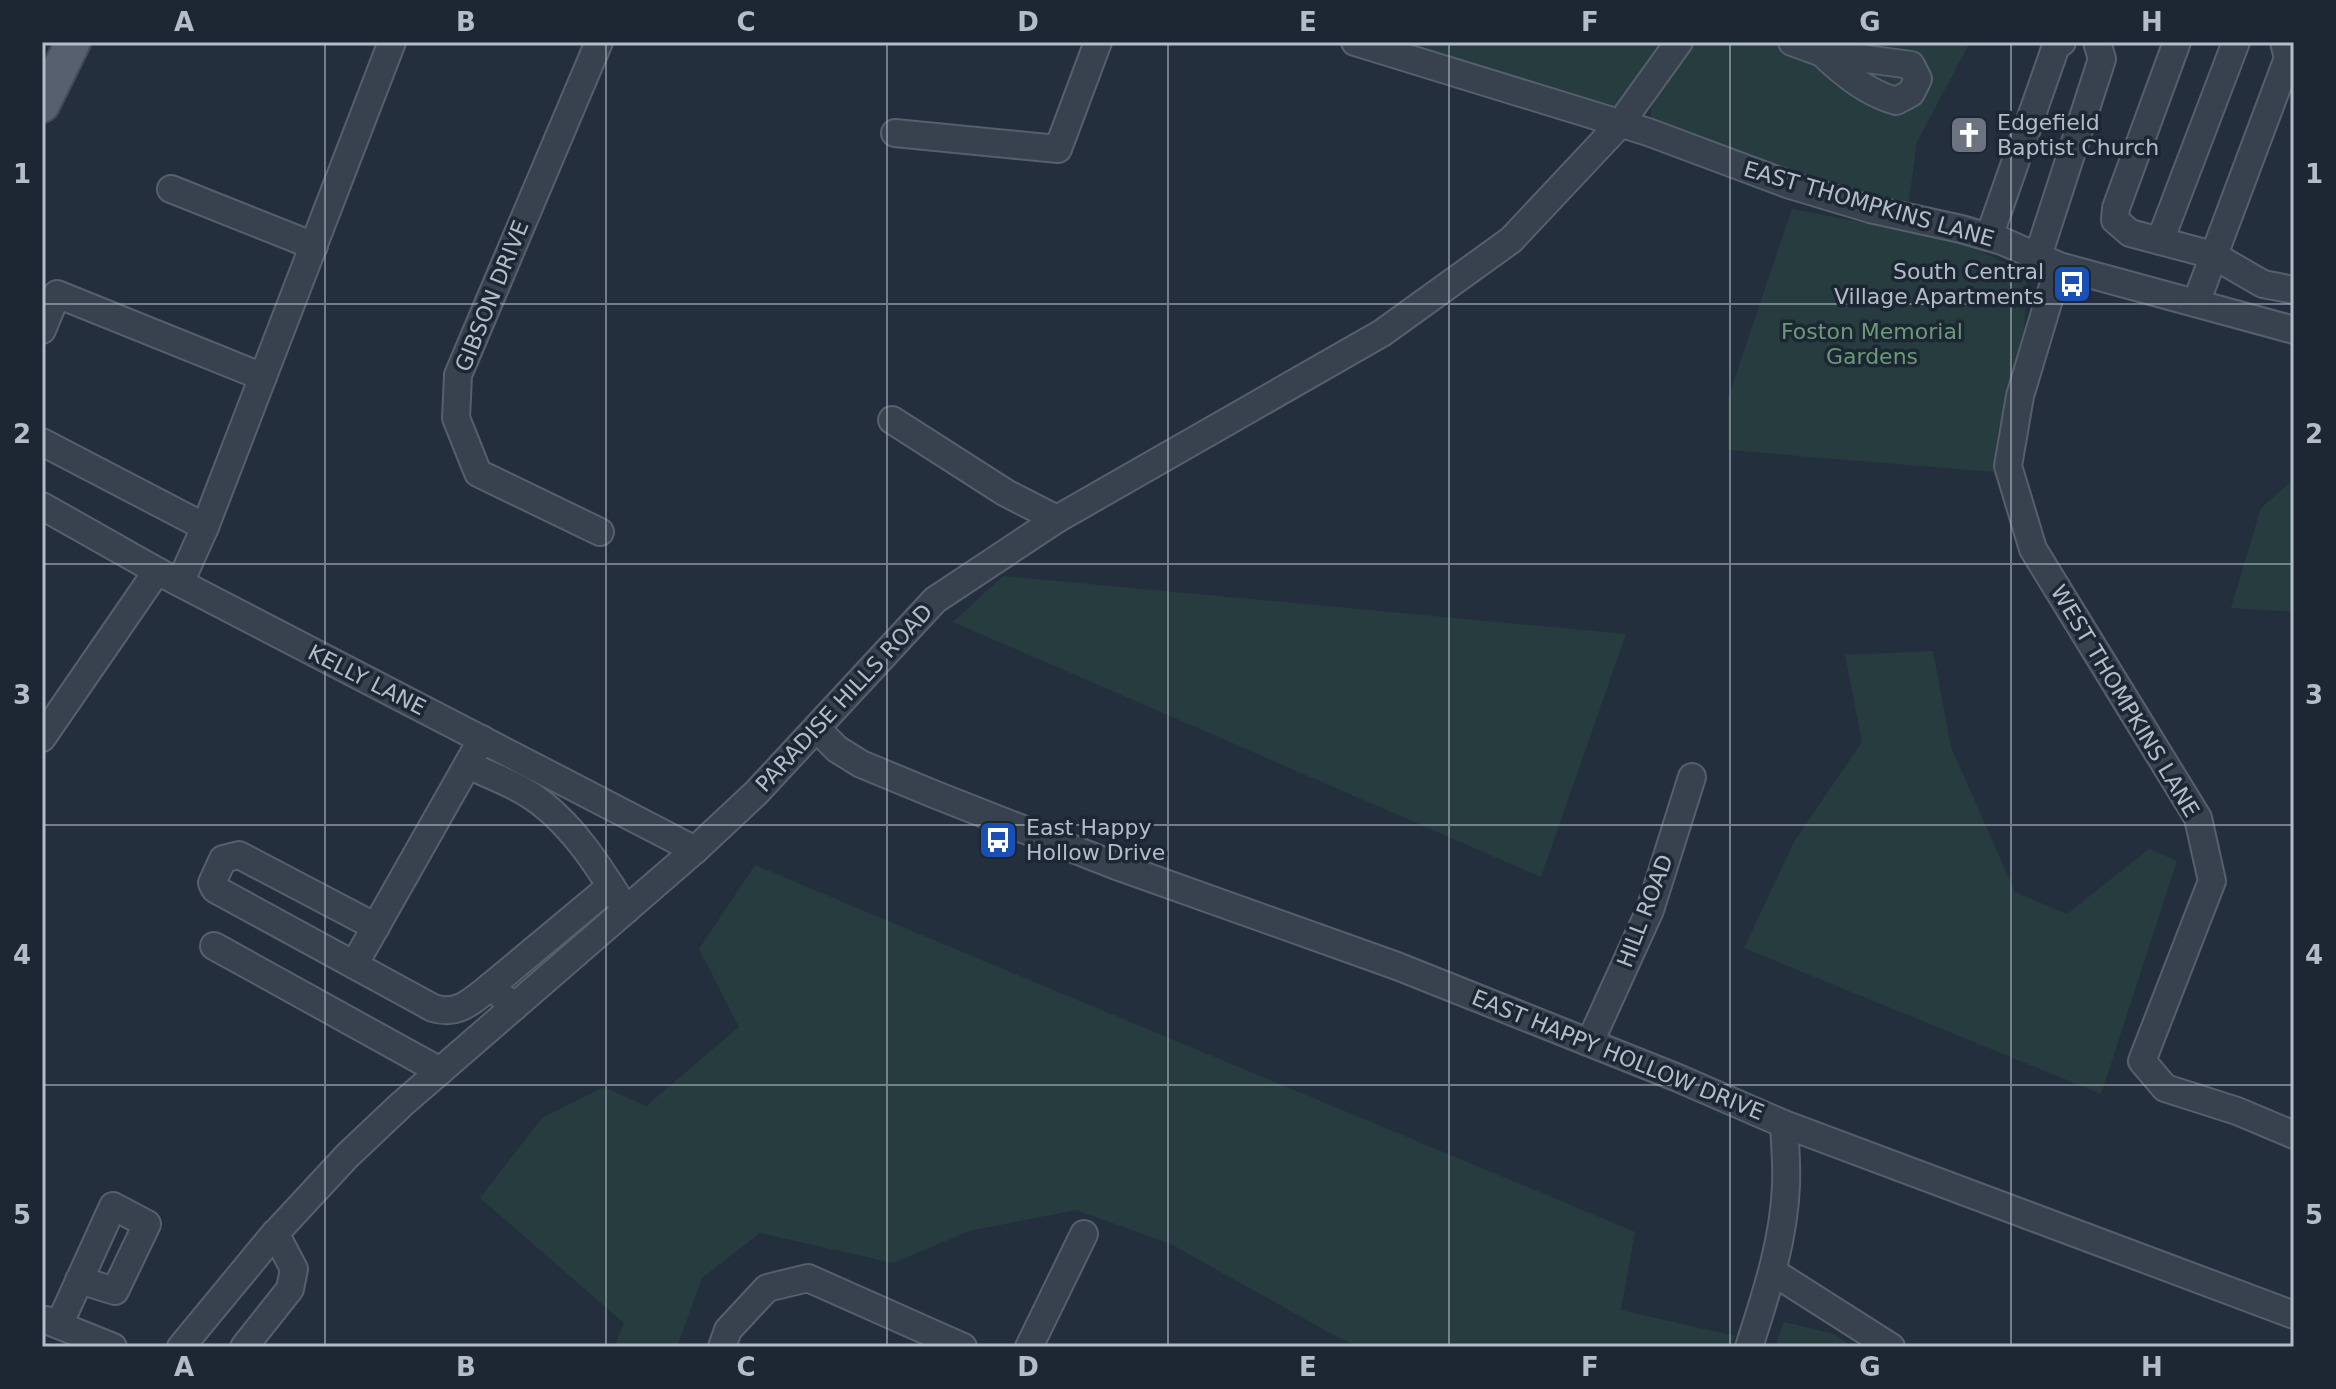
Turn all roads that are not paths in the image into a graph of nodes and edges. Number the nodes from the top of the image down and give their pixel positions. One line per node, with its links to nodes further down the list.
1 (73, 42): 14 (main road)
2 (392, 42): 20 (street)
3 (599, 42): 33 (street, GIBSON DRIVE)
4 (1098, 42): 16 (street)
5 (1355, 42): 15 (street, EAST THOMPKINS LANE)
6 (1679, 42): 15 (street, PARADISE HILLS ROAD)
7 (1792, 42): 13 (street)
8 (2062, 42): 18 (street)
9 (2097, 42): 22 (street)
10 (2177, 42): 19 (street)
11 (2236, 42): 19 (street)
12 (2284, 42): 21 (street)
13 (1822, 53)
14 (42, 105)
15 (1620, 124): 18 (street, EAST THOMPKINS LANE); 31 (street, PARADISE HILLS ROAD)
16 (895, 133)
17 (171, 189): 20 (street)
18 (1989, 237): 22 (street, EAST THOMPKINS LANE)
19 (2160, 241): 21 (street)
20 (314, 246): 27 (street)
21 (2213, 255): 23 (street); 24 (street)
22 (2048, 261): 24 (street, EAST THOMPKINS LANE); 53 (street, WEST THOMPKINS LANE)
23 (2294, 290)
24 (2196, 303): 26 (street, EAST THOMPKINS LANE)
25 (42, 330): 27 (street)
26 (2294, 330)
27 (263, 377): 32 (street)
28 (892, 420): 31 (street)
29 (42, 442): 32 (street)
30 (42, 506): 34 (street, KELLY LANE)
31 (1057, 519): 35 (street, PARADISE HILLS ROAD)
32 (205, 527): 34 (street)
33 (600, 532)
34 (168, 577): 36 (street); 37 (street, KELLY LANE)
35 (817, 729): 40 (street, PARADISE HILLS ROAD); 50 (street, EAST HAPPY HOLLOW DRIVE)
36 (42, 738)
37 (482, 739): 38 (street); 40 (street, KELLY LANE)
38 (468, 765): 41 (street); 43 (street)
39 (1692, 777): 50 (street, HILL ROAD)
40 (695, 850): 42 (street, PARADISE HILLS ROAD)
41 (611, 886): 42 (street); 44 (street)
42 (626, 910): 46 (street, PARADISE HILLS ROAD)
43 (376, 927): 47 (street); 47 (street)
44 (556, 932): 46 (street); 48 (street)
45 (214, 946): 51 (street)
46 (575, 954): 49 (street, PARADISE HILLS ROAD)
47 (354, 965): 48 (street)
48 (491, 986): 49 (street)
49 (514, 1007): 51 (street, PARADISE HILLS ROAD)
50 (1590, 1042): 52 (street, EAST HAPPY HOLLOW DRIVE)
51 (440, 1071): 54 (street, PARADISE HILLS ROAD)
52 (1784, 1124): 56 (street); 58 (street, EAST HAPPY HOLLOW DRIVE)
53 (2294, 1135)
54 (275, 1233): 60 (street, PARADISE HILLS ROAD); 62 (street)
55 (1084, 1234): 65 (street)
56 (1773, 1272): 66 (street); 67 (street)
57 (79, 1280): 59 (street)
58 (2294, 1315)
59 (50, 1322): 61 (street)
60 (188, 1345)
61 (113, 1347)
62 (244, 1347)
63 (722, 1347): 64 (street)
64 (963, 1347)
65 (1029, 1347)
66 (1749, 1347)
67 (1891, 1347)

